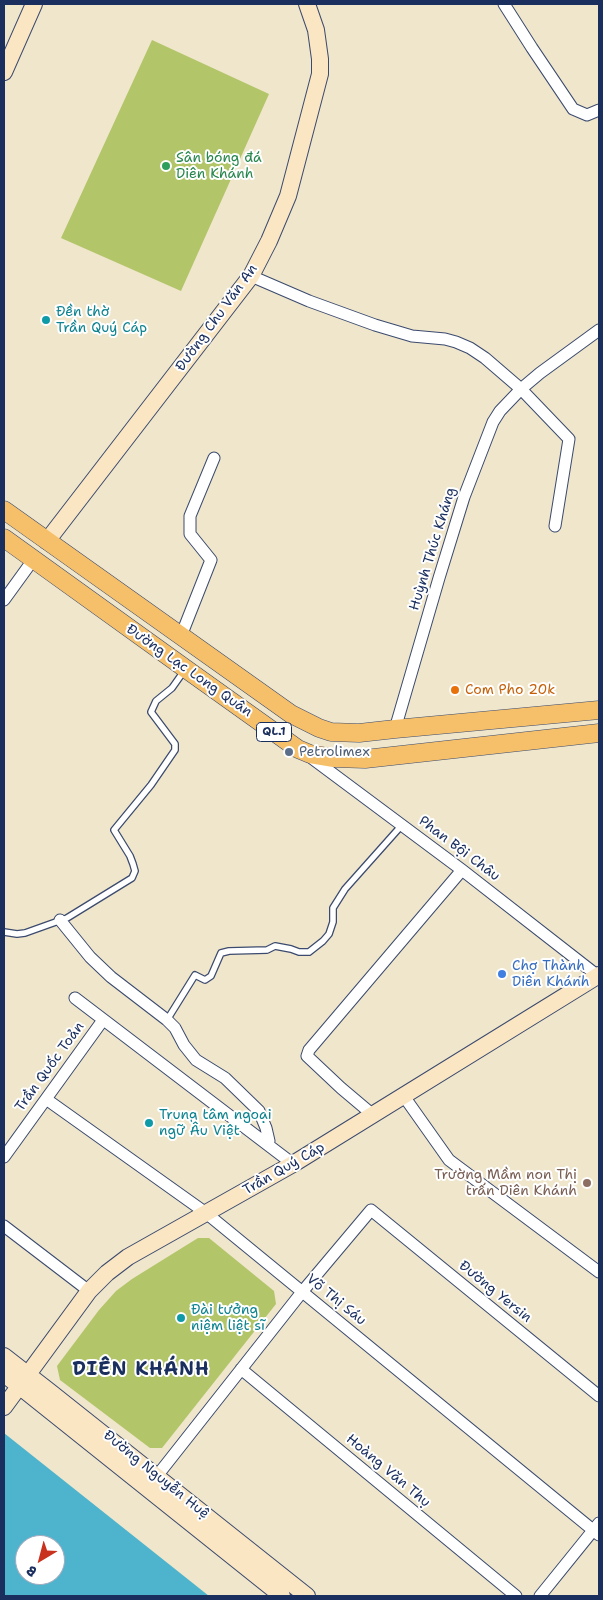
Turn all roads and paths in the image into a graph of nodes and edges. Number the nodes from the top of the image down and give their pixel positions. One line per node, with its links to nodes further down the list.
1 (34, 4): 4 (street)
2 (307, 4): 6 (street, Đường Chu Văn An)
3 (504, 4): 5 (street)
4 (4, 72)
5 (599, 110)
6 (251, 276): 8 (street); 13 (street, Đường Chu Văn An)
7 (599, 330): 8 (street, Huỳnh Thúc Kháng)
8 (521, 389): 11 (street); 19 (street, Huỳnh Thúc Kháng)
9 (214, 458): 16 (street)
10 (4, 510): 13 (main road, Đường Lạc Long Quân / QL.1)
11 (555, 526)
12 (4, 538): 14 (main road, Đường Lạc Long Quân / QL.1)
13 (47, 541): 16 (main road, Đường Lạc Long Quân / QL.1)
14 (33, 560): 15 (street); 17 (main road, Đường Lạc Long Quân / QL.1)
15 (4, 600)
16 (181, 636): 19 (main road, Đường Lạc Long Quân / QL.1)
17 (186, 669): 21 (main road, Đường Lạc Long Quân / QL.1); 24 (lane)
18 (599, 710): 19 (main road, Đường Lạc Long Quân / QL.1)
19 (395, 729)
20 (599, 733): 21 (main road, Đường Lạc Long Quân / QL.1)
21 (298, 749): 22 (street, Phan Bội Châu)
22 (402, 825): 23 (street, Phan Bội Châu); 29 (lane)
23 (462, 870): 26 (street, Phan Bội Châu); 32 (street)
24 (60, 920): 25 (lane); 29 (street)
25 (4, 932)
26 (599, 976): 30 (street, Trần Quý Cáp)
27 (75, 998): 28 (street)
28 (103, 1020): 31 (street, Trần Quốc Toản); 33 (street)
29 (167, 1020): 33 (street)
30 (403, 1095): 32 (street, Trần Quý Cáp); 38 (street)
31 (46, 1098): 34 (street, Trần Quốc Toản); 36 (street, Võ Thị Sáu)
32 (373, 1115): 35 (street, Trần Quý Cáp)
33 (267, 1144): 35 (street)
34 (4, 1157)
35 (294, 1164): 36 (street, Trần Quý Cáp)
36 (206, 1214): 39 (street, Trần Quý Cáp); 40 (street, Võ Thị Sáu)
37 (4, 1226): 39 (street)
38 (599, 1272)
39 (89, 1290): 44 (street, Trần Quý Cáp)
40 (302, 1292): 42 (street); 45 (street, Đường Yersin); 48 (street, Võ Thị Sáu)
41 (4, 1356): 44 (street, Đường Nguyễn Huệ)
42 (241, 1369): 47 (street); 51 (street, Hoàng Văn Thụ)
43 (4, 1374): 44 (street, Đường Nguyễn Huệ)
44 (24, 1380): 46 (street, Trần Quý Cáp); 47 (street, Đường Nguyễn Huệ)
45 (599, 1396)
46 (5, 1405)
47 (152, 1482): 49 (street, Đường Nguyễn Huệ); 50 (street, Đường Nguyễn Huệ)
48 (597, 1529): 52 (street)
49 (282, 1596)
50 (307, 1596)
51 (516, 1596)
52 (540, 1596)

